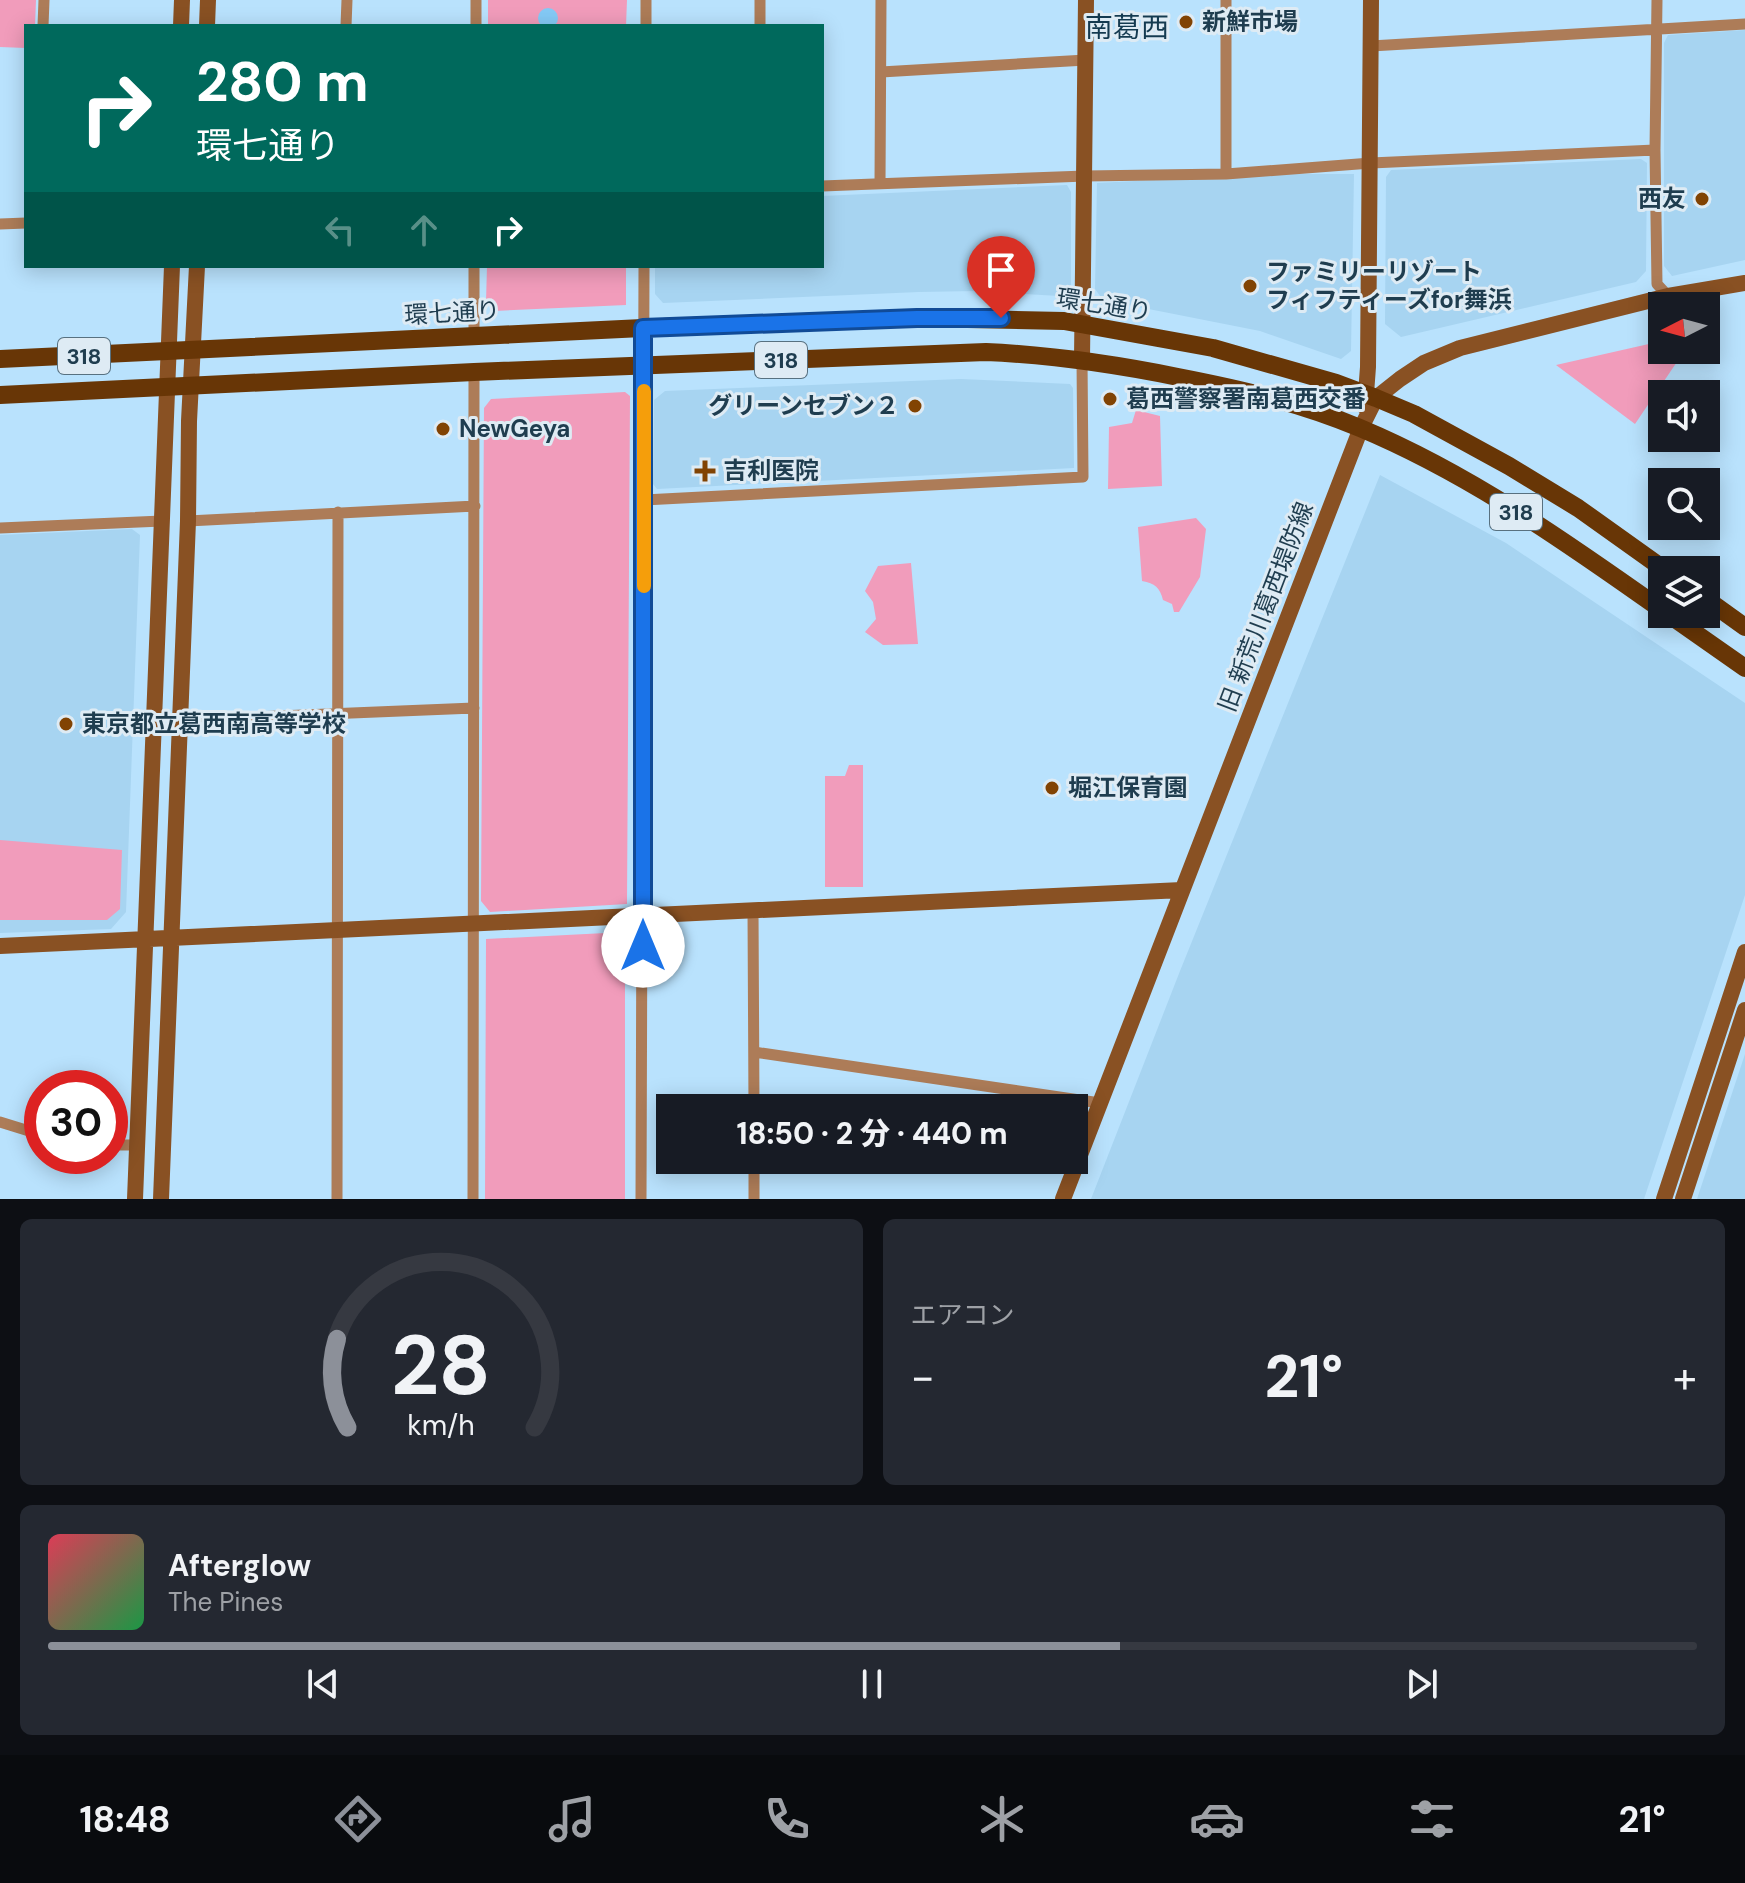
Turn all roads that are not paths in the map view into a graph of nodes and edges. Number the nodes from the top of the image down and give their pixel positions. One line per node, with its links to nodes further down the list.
1 (44, 0): 13 (street)
2 (182, 0): 14 (street)
3 (208, 0): 15 (street)
4 (347, 0): 16 (street)
5 (476, 0): 17 (street)
6 (646, 0): 18 (street)
7 (760, 0): 19 (street)
8 (881, 0): 24 (street)
9 (1086, 0): 23 (street)
10 (1226, 0): 27 (street)
11 (1371, 0): 22 (street)
12 (1657, 0): 21 (street)
13 (43, 24)
14 (181, 24)
15 (207, 24)
16 (346, 24)
17 (476, 24)
18 (646, 24)
19 (760, 24)
20 (1745, 24): 21 (street)
21 (1658, 28): 22 (street); 25 (street)
22 (1371, 46): 26 (street)
23 (1086, 60): 24 (street); 28 (street)
24 (881, 72): 29 (street)
25 (1655, 150): 26 (street); 38 (street)
26 (1371, 163): 27 (street); 53 (street)
27 (1226, 174): 28 (street)
28 (1085, 176): 29 (street); 41 (street)
29 (880, 183): 30 (street)
30 (824, 186)
31 (24, 223): 32 (street)
32 (0, 224)
33 (172, 268): 45 (street)
34 (197, 268): 44 (street)
35 (474, 268): 43 (street)
36 (644, 268): 42 (street)
37 (1745, 283): 39 (street, 旧 新荒川葛西堤防線)
38 (1664, 292)
39 (1692, 292)
40 (1648, 301): 53 (street, 旧 新荒川葛西堤防線)
41 (1082, 323): 42 (main road, 環七通り / 318); 47 (street); 53 (main road, 環七通り / 318)
42 (643, 328): 43 (main road, 環七通り / 318); 48 (street)
43 (474, 336): 44 (main road, 環七通り / 318)
44 (193, 350): 45 (main road, 環七通り / 318); 50 (street)
45 (168, 352): 46 (main road, 環七通り / 318); 51 (street)
46 (0, 359)
47 (1082, 359): 48 (main road, 318); 54 (main road, 318); 55 (street)
48 (643, 365): 49 (main road, 318); 55 (street)
49 (474, 372): 50 (main road, 318); 56 (street)
50 (191, 385): 51 (main road, 318); 59 (street)
51 (167, 386): 52 (main road, 318); 58 (street)
52 (0, 395)
53 (1372, 396): 54 (street, 旧 新荒川葛西堤防線); 61 (main road, 環七通り / 318)
54 (1361, 428): 62 (main road, 318); 70 (street, 旧 新荒川葛西堤防線)
55 (644, 500): 72 (street)
56 (475, 506): 57 (street); 67 (street)
57 (338, 512): 59 (street); 68 (street)
58 (162, 521): 60 (street); 76 (street)
59 (188, 521): 69 (street)
60 (0, 528)
61 (1648, 558)
62 (1648, 600)
63 (1720, 609): 64 (main road)
64 (1745, 627)
65 (1688, 628): 66 (main road)
66 (1745, 668)
67 (474, 708): 68 (street); 73 (street)
68 (337, 713): 69 (street); 74 (street)
69 (180, 720): 75 (street)
70 (1182, 890): 71 (street); 82 (street, 旧 新荒川葛西堤防線)
71 (753, 910): 72 (street); 80 (street)
72 (643, 915): 73 (street); 93 (street)
73 (475, 923): 74 (street); 92 (street)
74 (336, 931): 75 (street); 91 (street)
75 (172, 937): 76 (street); 90 (street)
76 (146, 940): 77 (street); 86 (street)
77 (0, 946)
78 (1745, 952): 95 (street)
79 (1745, 1010): 96 (street)
80 (754, 1052): 81 (street); 82 (street)
81 (754, 1094)
82 (1100, 1103): 94 (street, 旧 新荒川葛西堤防線)
83 (0, 1122): 84 (street)
84 (24, 1129)
85 (128, 1145): 86 (street)
86 (138, 1145): 89 (street)
87 (755, 1174): 88 (street)
88 (758, 1198)
89 (135, 1199)
90 (161, 1199)
91 (337, 1199)
92 (473, 1199)
93 (641, 1199)
94 (1063, 1199)
95 (1664, 1199)
96 (1683, 1199)

